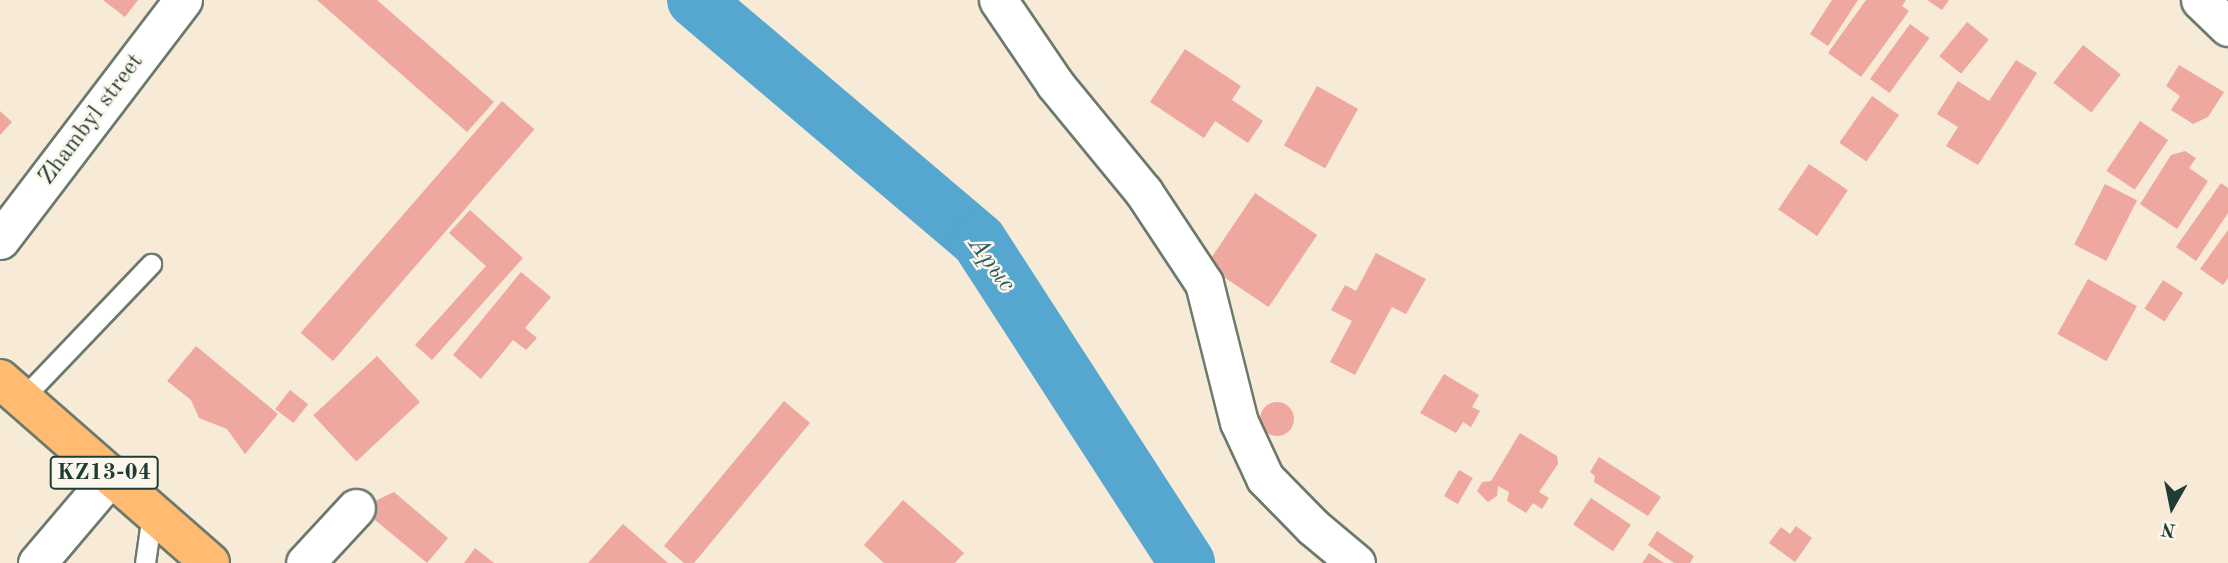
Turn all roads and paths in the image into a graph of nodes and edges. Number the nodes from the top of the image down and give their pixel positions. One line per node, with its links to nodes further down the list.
1 (183, 0): 5 (street, Zhambyl street)
2 (998, 0): 15 (street)
3 (2200, 0): 4 (street)
4 (2228, 27)
5 (0, 240)
6 (151, 264): 7 (lane)
7 (11, 389): 8 (main road, KZ13-04)
8 (109, 478): 10 (main road, KZ13-04); 11 (street)
9 (356, 508): 14 (street)
10 (152, 514): 12 (lane); 13 (main road, KZ13-04)
11 (37, 563)
12 (145, 563)
13 (210, 563)
14 (305, 563)
15 (1356, 563)

